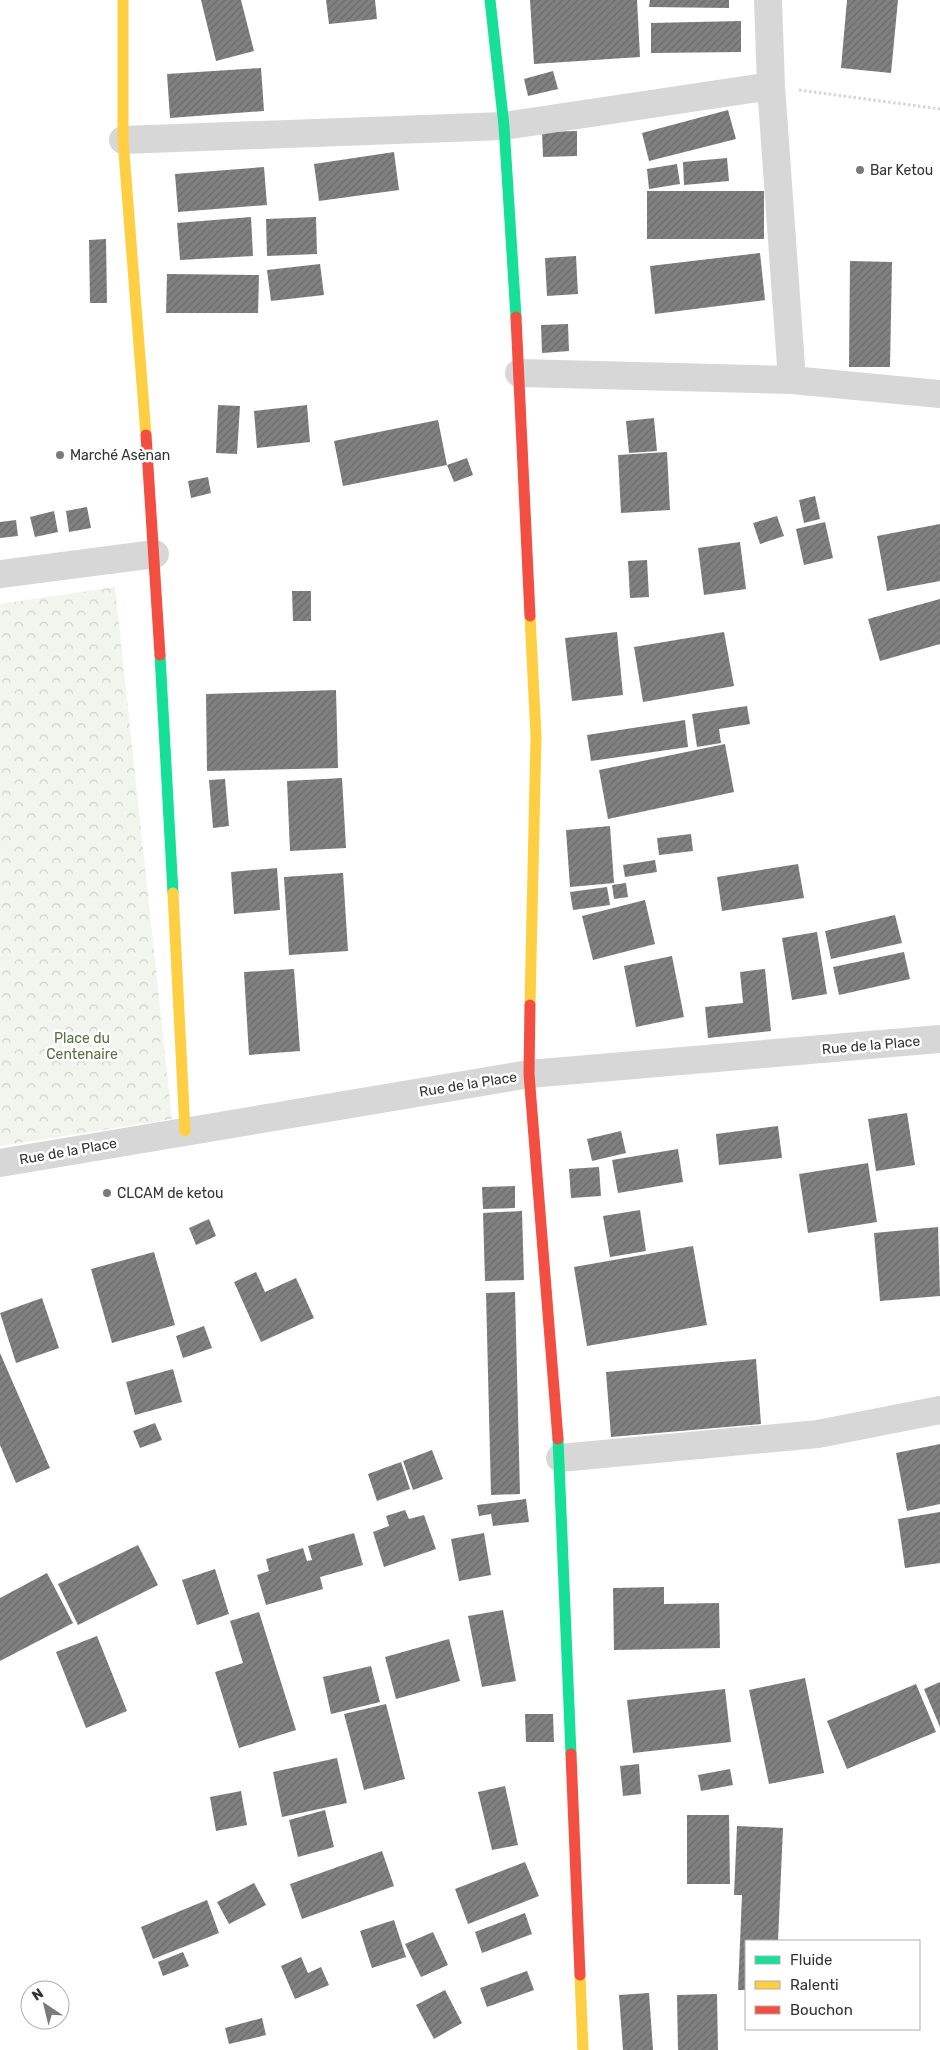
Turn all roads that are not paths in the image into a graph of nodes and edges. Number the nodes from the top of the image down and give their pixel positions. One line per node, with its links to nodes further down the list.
1 (123, 0): 6 (street)
2 (490, 0): 5 (street)
3 (768, 0): 4 (street)
4 (771, 86): 5 (street); 8 (street)
5 (504, 126): 6 (street); 7 (street)
6 (123, 140): 10 (street)
7 (519, 373): 8 (street); 13 (street)
8 (792, 380): 9 (street)
9 (940, 394)
10 (155, 554): 11 (street); 14 (street)
11 (0, 574)
12 (940, 1039): 13 (street, Rue de la Place)
13 (529, 1074): 14 (street, Rue de la Place); 17 (street)
14 (185, 1130): 15 (street, Rue de la Place)
15 (0, 1163)
16 (940, 1410): 17 (street)
17 (560, 1458): 18 (street)
18 (583, 2050)

